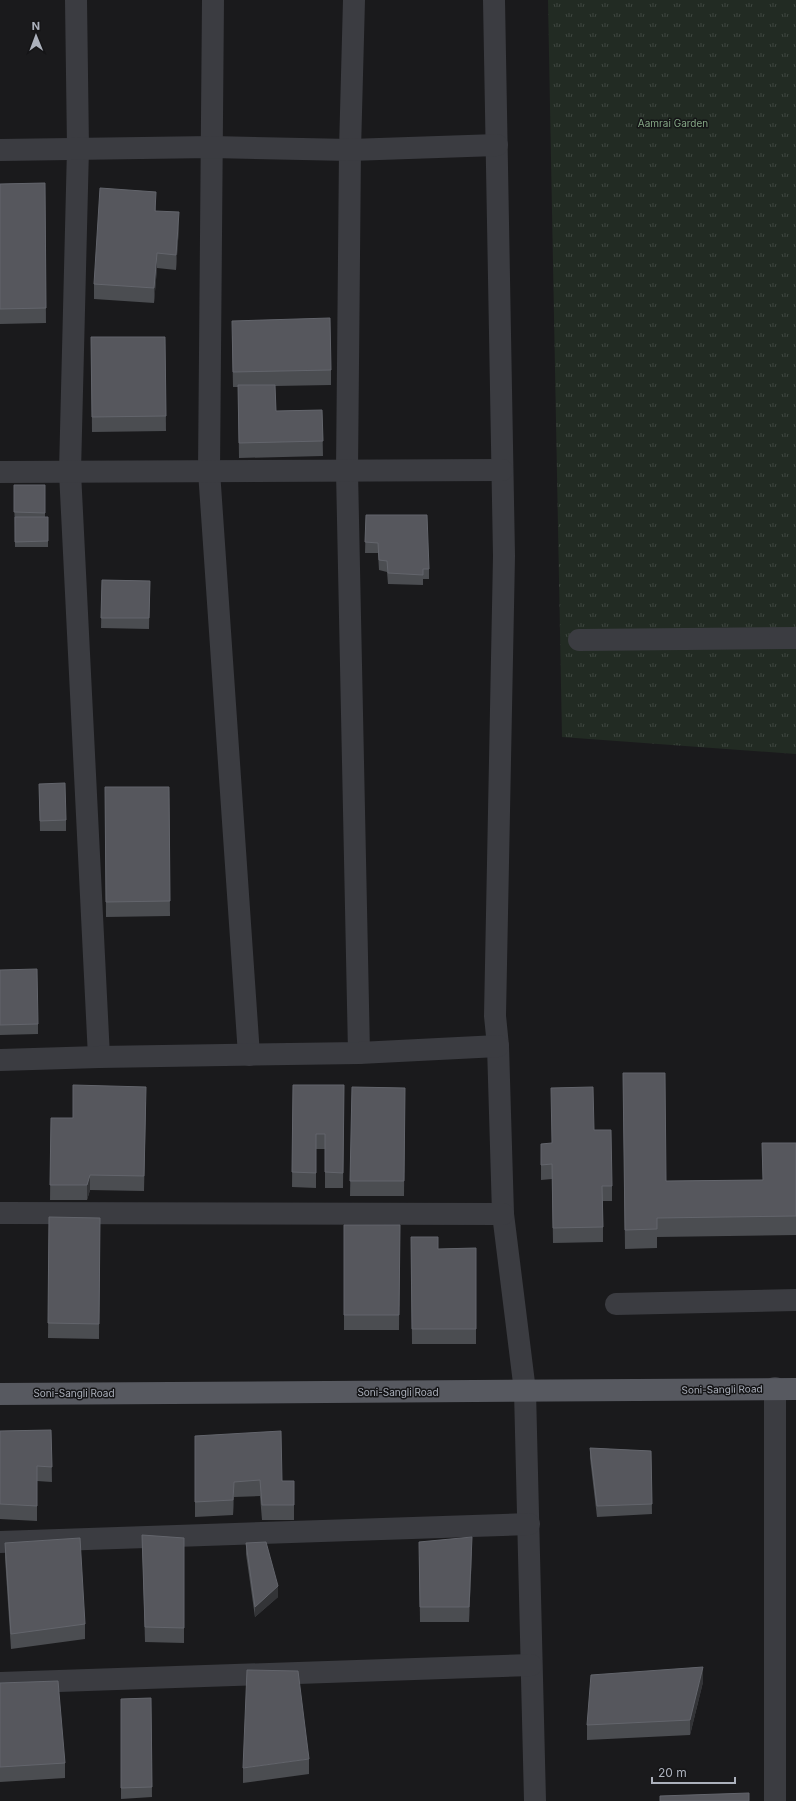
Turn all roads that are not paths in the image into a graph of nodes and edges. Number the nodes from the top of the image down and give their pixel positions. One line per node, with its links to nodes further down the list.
1 (76, 0): 7 (street)
2 (213, 0): 6 (street)
3 (354, 0): 9 (street)
4 (494, 0): 5 (street)
5 (496, 145): 9 (street); 10 (street)
6 (212, 147): 7 (street); 9 (street); 11 (street)
7 (78, 148): 8 (street); 14 (street)
8 (0, 150)
9 (350, 150): 12 (street)
10 (502, 470): 12 (street); 17 (street)
11 (209, 471): 12 (street); 14 (street); 19 (street)
12 (347, 471): 18 (street)
13 (0, 472): 14 (street)
14 (70, 472): 20 (street)
15 (796, 638): 16 (street)
16 (580, 640)
17 (498, 1046): 18 (street); 23 (street)
18 (359, 1053): 19 (street)
19 (249, 1055): 20 (street)
20 (99, 1057): 21 (street)
21 (0, 1060)
22 (0, 1213): 23 (street)
23 (503, 1214): 27 (street)
24 (796, 1300): 25 (street)
25 (616, 1304)
26 (786, 1388): 27 (main road, Soni-Sangli Road); 34 (street)
27 (525, 1391): 28 (main road, Soni-Sangli Road); 29 (street)
28 (0, 1394)
29 (528, 1524): 30 (street); 31 (street)
30 (0, 1542)
31 (531, 1665): 32 (street); 33 (street)
32 (0, 1683)
33 (534, 1801)
34 (775, 1801)

